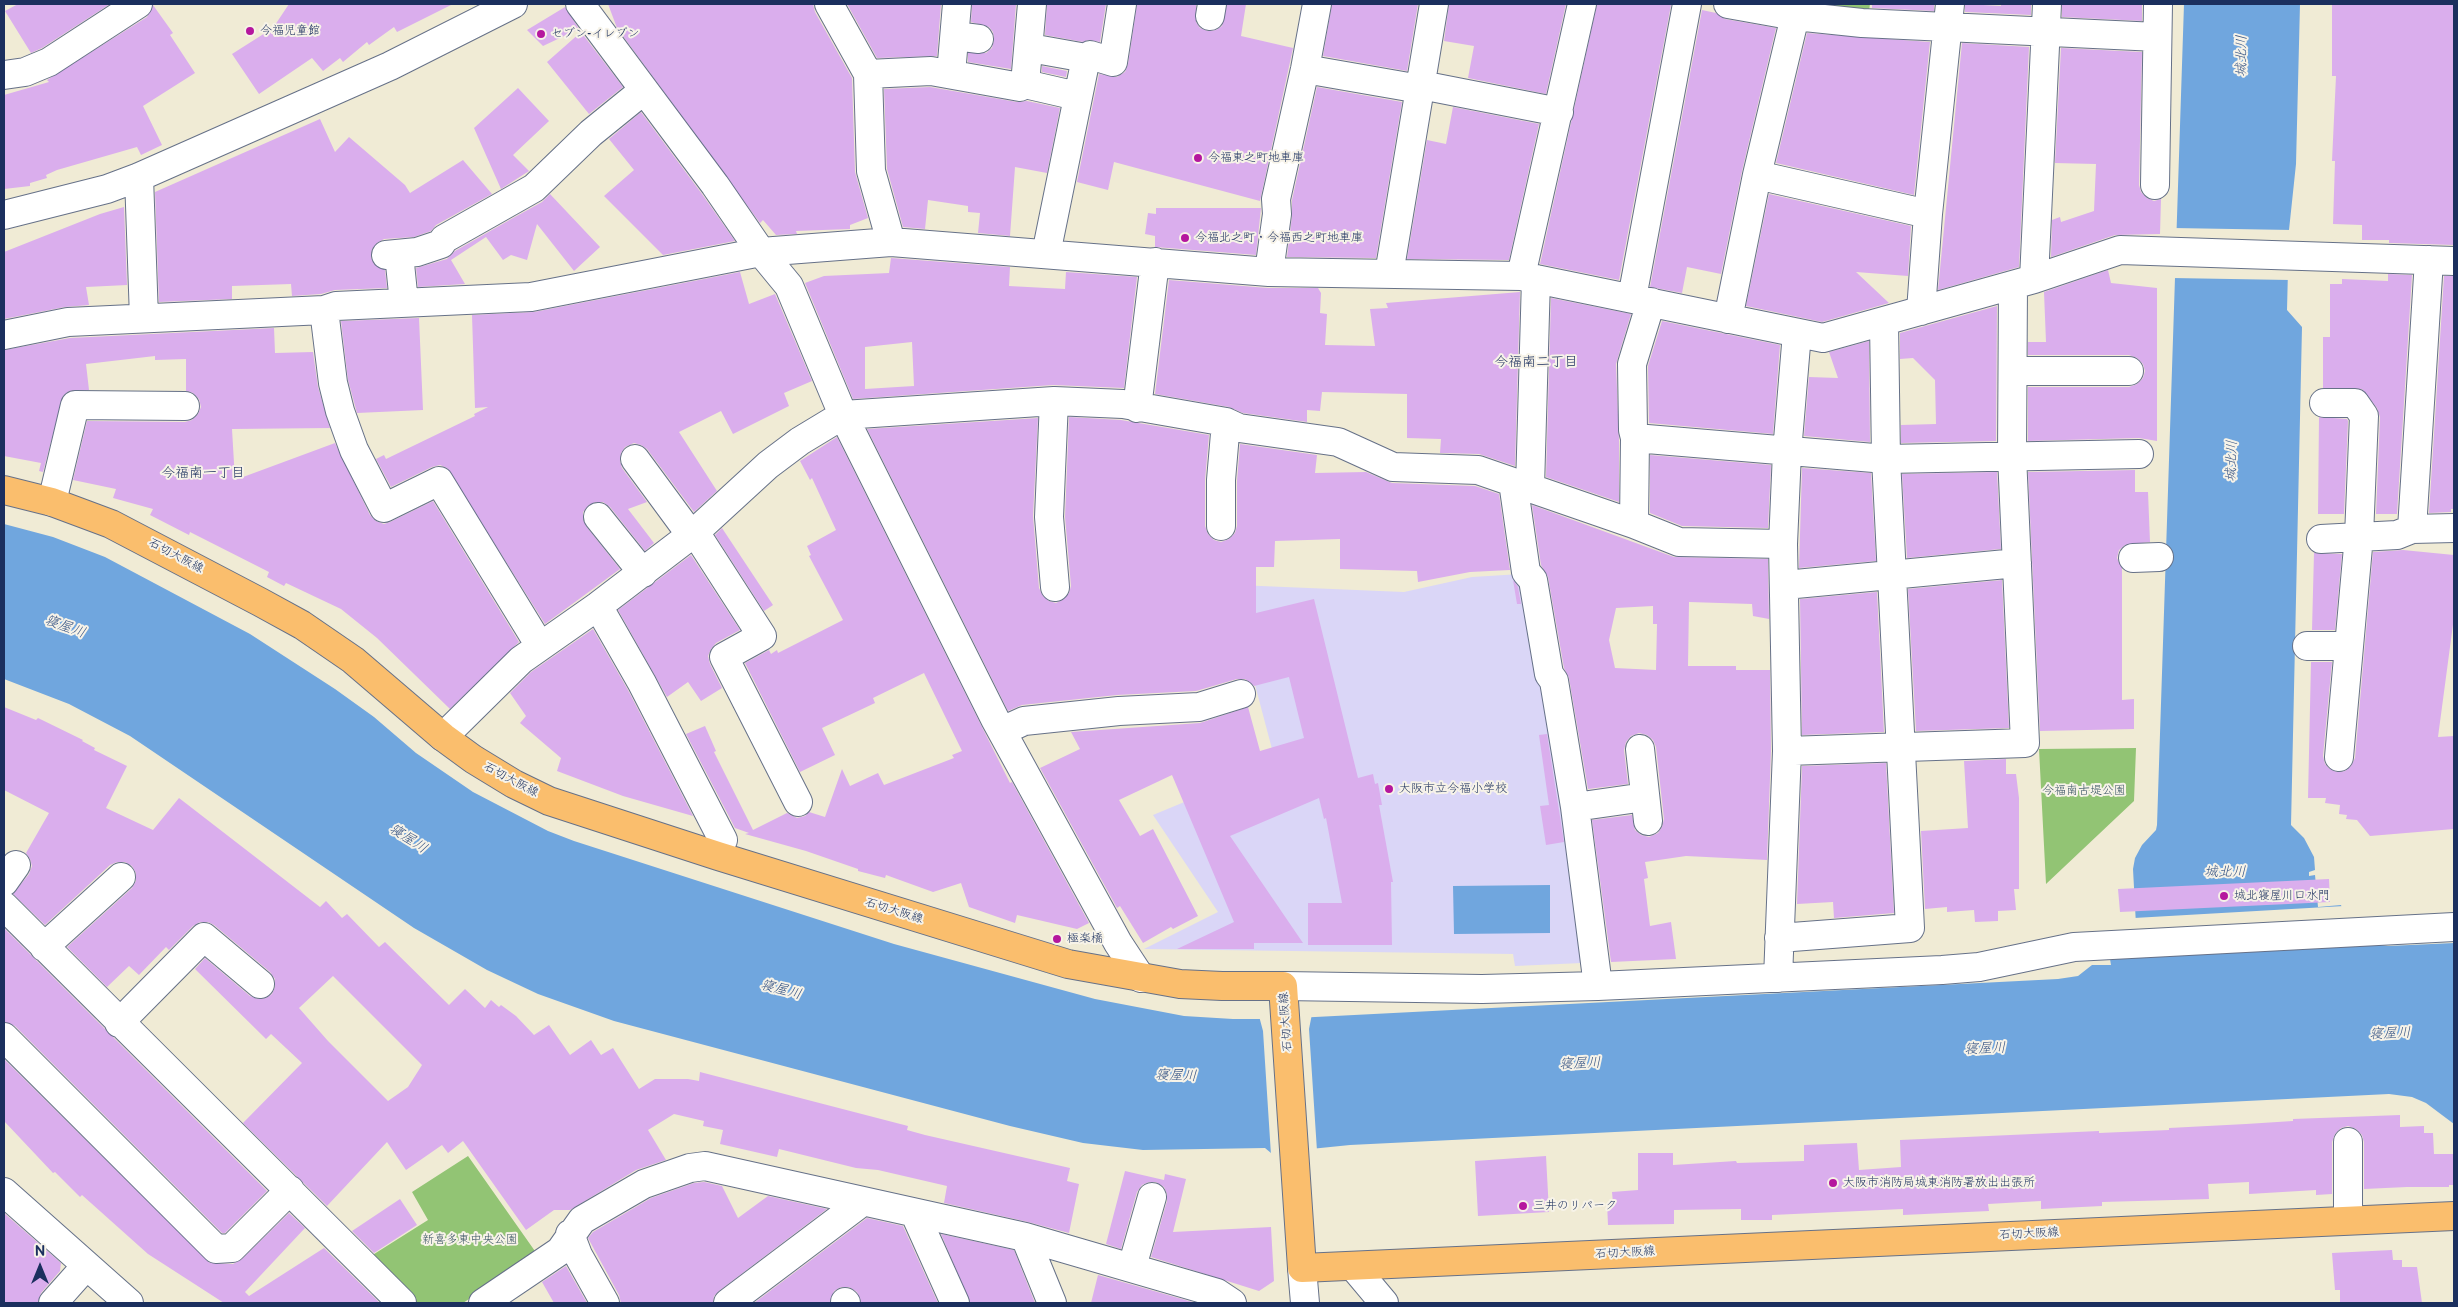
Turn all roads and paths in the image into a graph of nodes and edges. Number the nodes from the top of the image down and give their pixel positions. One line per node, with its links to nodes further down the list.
1 (138, 4): 22 (street)
2 (513, 4): 31 (street)
3 (580, 4): 27 (street)
4 (829, 4): 23 (street)
5 (957, 4): 24 (street)
6 (1032, 4): 19 (street)
7 (1122, 4): 20 (street)
8 (1317, 4): 21 (street)
9 (1434, 4): 26 (street)
10 (1582, 4): 29 (street)
11 (1688, 4): 44 (street)
12 (1728, 4): 16 (street)
13 (2047, 4): 17 (street)
14 (2158, 4): 18 (street)
15 (1949, 15): 16 (street); 17 (street); 33 (street)
16 (1795, 16): 30 (street)
17 (2046, 32): 18 (street); 43 (street)
18 (2157, 37): 32 (street)
19 (1030, 48): 20 (street); 25 (street)
20 (1086, 58): 28 (street)
21 (1305, 69): 26 (street); 40 (street)
22 (4, 74)
23 (868, 74): 24 (street); 35 (street)
24 (951, 74): 25 (street)
25 (1025, 84): 28 (street)
26 (1420, 87): 29 (street); 41 (street)
27 (644, 90): 36 (street); 45 (street)
28 (1077, 96): 37 (street)
29 (1558, 112): 42 (street)
30 (1757, 175): 33 (street); 49 (street)
31 (138, 177): 34 (street); 48 (street)
32 (2155, 185)
33 (1928, 214): 47 (street)
34 (4, 215)
35 (891, 242): 36 (street); 37 (street)
36 (761, 252): 45 (street); 59 (street)
37 (1046, 254): 39 (street)
38 (2442, 260): 43 (street); 74 (street)
39 (1155, 262): 40 (street); 58 (street)
40 (1269, 272): 41 (street)
41 (1389, 274): 42 (street)
42 (1529, 277): 44 (street); 67 (street)
43 (2023, 282): 47 (street); 53 (street)
44 (1641, 300): 49 (street); 61 (street)
45 (404, 303): 46 (street)
46 (324, 310): 48 (street); 85 (street)
47 (1921, 311): 50 (street)
48 (144, 318): 52 (street)
49 (1728, 319): 51 (street)
50 (1884, 322): 51 (street); 66 (street)
51 (1797, 333): 62 (street)
52 (4, 335)
53 (2013, 371): 54 (street); 64 (street)
54 (2129, 371)
55 (1054, 401): 58 (street); 59 (street); 83 (street)
56 (2324, 403): 76 (street)
57 (185, 406): 69 (street)
58 (1137, 408): 60 (street)
59 (843, 415): 75 (street); 89 (street)
60 (1226, 422): 67 (street); 72 (street)
61 (1635, 438): 62 (street); 71 (street)
62 (1787, 452): 66 (street); 78 (street)
63 (2139, 454): 64 (street)
64 (2012, 456): 66 (street); 79 (street)
65 (635, 459): 75 (street)
66 (1886, 459): 81 (street)
67 (1522, 485): 71 (street); 96 (street)
68 (4, 490): 69 (main road, 石切大阪線)
69 (52, 502): 90 (main road, 石切大阪線)
70 (598, 517): 80 (street)
71 (1634, 524): 78 (street)
72 (1221, 526)
73 (2454, 528): 74 (street)
74 (2412, 529): 76 (street)
75 (693, 534): 80 (street); 95 (street)
76 (2359, 536): 77 (street); 87 (street)
77 (2321, 539)
78 (1783, 544): 82 (street)
79 (2017, 563): 81 (street); 91 (street)
80 (642, 573): 84 (street)
81 (1893, 576): 82 (street); 91 (street)
82 (1786, 585): 93 (street)
83 (1055, 587)
84 (598, 606): 85 (street); 97 (street)
85 (540, 646): 90 (street)
86 (2307, 646): 87 (street)
87 (2349, 646): 94 (street)
88 (1241, 694): 89 (street)
89 (1002, 731): 103 (street)
90 (443, 737): 103 (main road, 石切大阪線)
91 (1900, 747): 93 (street); 101 (street)
92 (1640, 749): 96 (street)
93 (1787, 751): 101 (street)
94 (2339, 757)
95 (798, 802)
96 (1575, 807): 106 (street)
97 (723, 840)
98 (121, 877): 102 (street)
99 (4, 906): 102 (street)
100 (2454, 928): 104 (street)
101 (1779, 938): 104 (street)
102 (44, 947): 108 (street)
103 (1141, 978): 107 (main road, 石切大阪線)
104 (1778, 978): 106 (street)
105 (260, 984): 108 (street)
106 (1598, 986): 107 (street)
107 (1284, 999): 123 (main road, 石切大阪線)
108 (119, 1023): 111 (street)
109 (4, 1037): 111 (street)
110 (2348, 1142): 117 (street)
111 (290, 1190): 126 (street)
112 (4, 1192): 120 (street)
113 (1152, 1197): 122 (street)
114 (862, 1202): 115 (street); 118 (street); 129 (street)
115 (915, 1214): 119 (street); 130 (street)
116 (2454, 1216): 117 (main road, 石切大阪線)
117 (2348, 1220): 121 (main road, 石切大阪線)
118 (570, 1234): 127 (street); 128 (street)
119 (1025, 1237): 122 (street); 131 (street)
120 (86, 1266): 124 (street); 125 (street)
121 (1353, 1266): 123 (main road, 石切大阪線); 134 (street)
122 (1132, 1267): 132 (street)
123 (1302, 1268): 133 (street)
124 (53, 1303)
125 (129, 1303)
126 (402, 1303)
127 (483, 1303)
128 (605, 1303)
129 (728, 1303)
130 (954, 1303)
131 (1052, 1303)
132 (1232, 1303)
133 (1305, 1303)
134 (1384, 1303)

